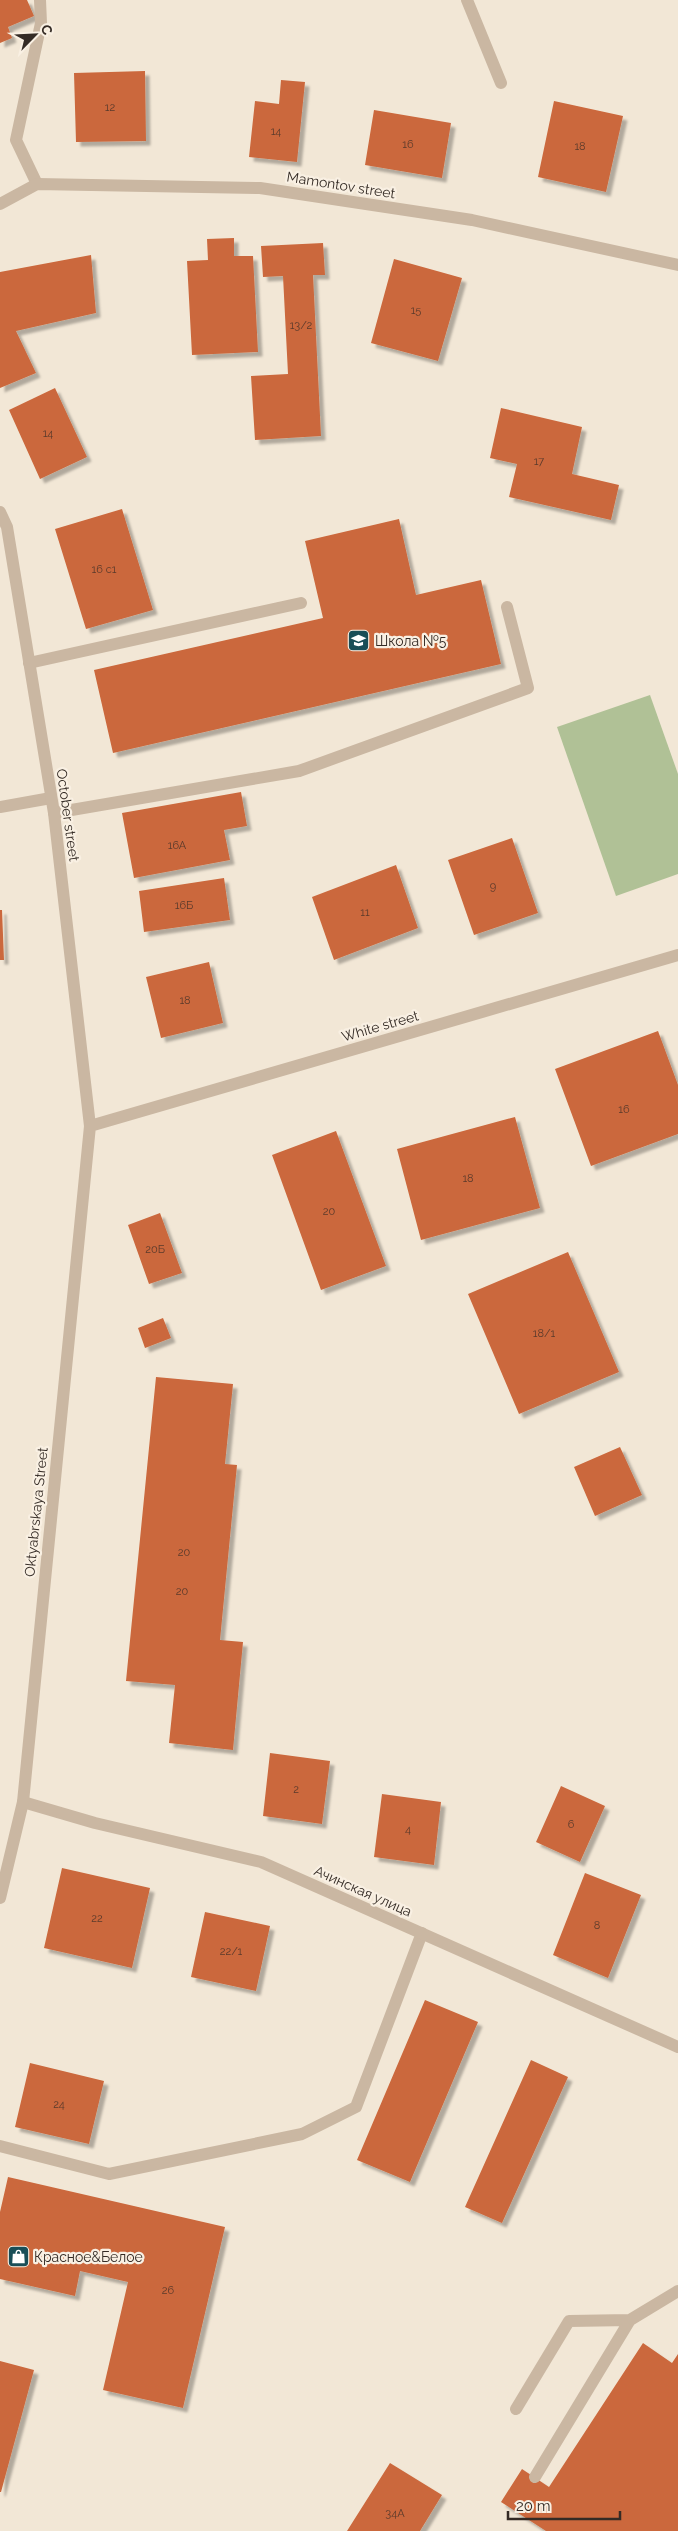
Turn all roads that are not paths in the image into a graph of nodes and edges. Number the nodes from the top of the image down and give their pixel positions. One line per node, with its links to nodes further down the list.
1 (40, 0): 4 (street)
2 (467, 0): 3 (street)
3 (501, 83)
4 (37, 184): 5 (street, Mamontov street); 6 (street, Mamontov street)
5 (0, 204)
6 (678, 265)
7 (0, 512): 10 (street, October street)
8 (302, 603): 10 (street)
9 (507, 606): 13 (street)
10 (29, 663): 11 (street, October street)
11 (52, 798): 12 (street); 13 (street, October street)
12 (0, 807)
13 (54, 813): 15 (street, October street)
14 (678, 955): 15 (street, White street)
15 (90, 1126): 16 (street, Oktyabrskaya Street)
16 (22, 1802): 17 (street, Oktyabrskaya Street); 19 (street, Ачинская улица)
17 (2, 1878): 18 (street, Oktyabrskaya Street)
18 (0, 1898)
19 (422, 1933): 20 (street, Ачинская улица); 21 (street)
20 (678, 2047)
21 (0, 2146)
22 (678, 2291): 23 (street)
23 (630, 2320): 24 (street); 25 (street)
24 (516, 2409)
25 (535, 2477)

